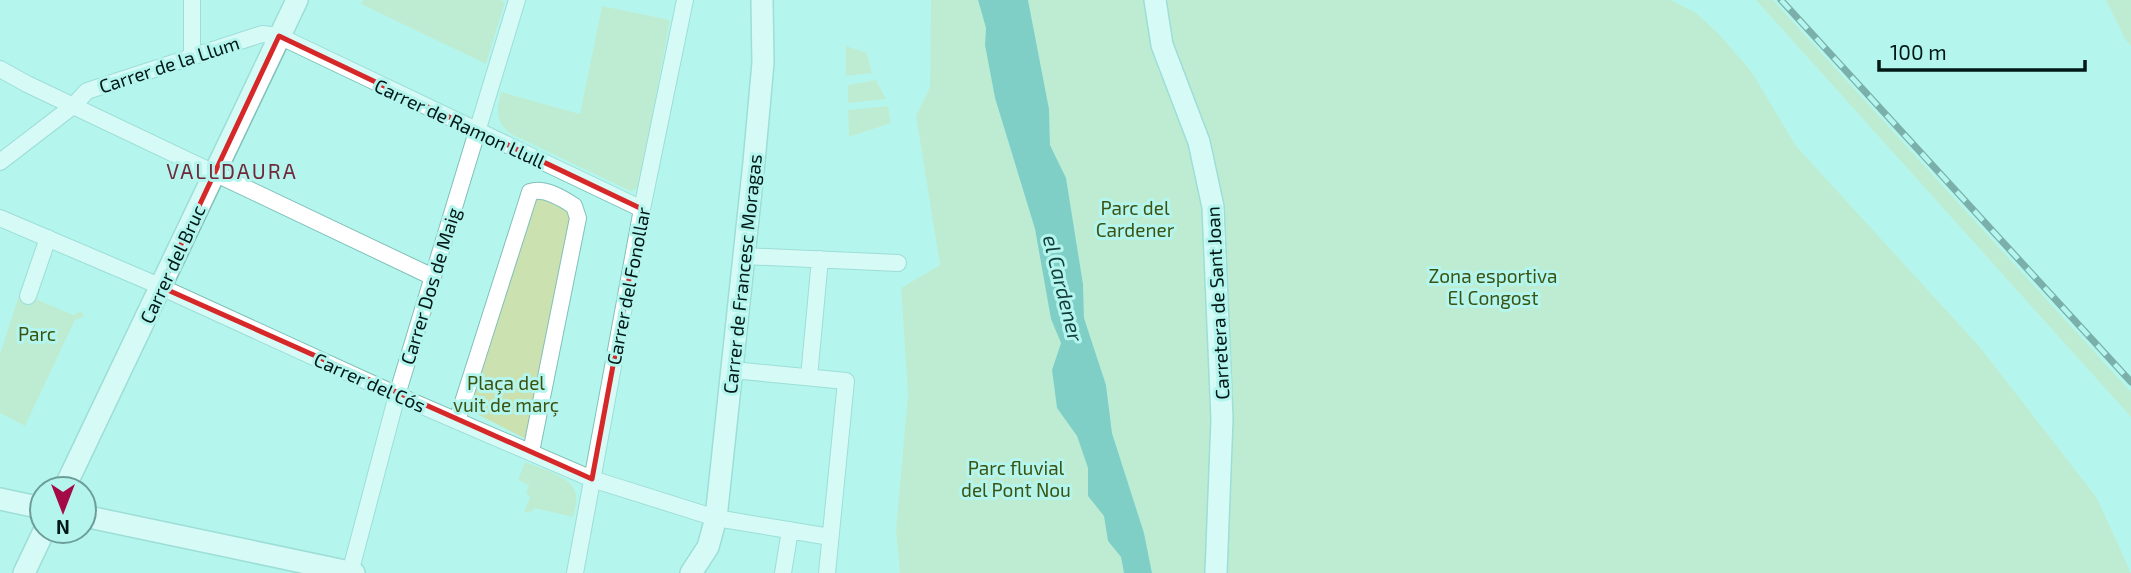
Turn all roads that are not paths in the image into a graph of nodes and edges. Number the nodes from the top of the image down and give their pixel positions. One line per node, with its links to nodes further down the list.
1 (192, 0): 8 (street)
2 (297, 0): 7 (street, Carrer del Bruc)
3 (517, 0): 11 (street, Carrer Dos de Maig)
4 (685, 0): 14 (street, Carrer del Fonollar)
5 (762, 0): 17 (street, Carrer de Francesc Moragas)
6 (1155, 0): 45 (street, Carretera de Sant Joan)
7 (279, 36): 8 (street, Carrer de la Llum); 11 (street, Carrer de Ramon Llull); 13 (street, Carrer del Bruc)
8 (192, 57): 10 (street, Carrer de la Llum)
9 (0, 68): 10 (street)
10 (73, 106): 12 (street, Carrer de la Llum); 13 (street)
11 (477, 132): 14 (street, Carrer de Ramon Llull); 20 (street, Carrer Dos de Maig)
12 (0, 162)
13 (214, 173): 20 (street); 21 (street, Carrer del Bruc)
14 (642, 209): 29 (street, Carrer del Fonollar)
15 (0, 218): 16 (street, Carrer del Cós)
16 (48, 238): 21 (street, Carrer del Cós); 22 (street)
17 (744, 256): 18 (street); 23 (street, Carrer de Francesc Moragas)
18 (820, 259): 19 (street); 24 (street)
19 (898, 263)
20 (433, 277): 25 (street, Carrer Dos de Maig)
21 (161, 287): 25 (street, Carrer del Cós); 28 (street, Carrer del Bruc)
22 (29, 296)
23 (732, 370): 24 (street); 33 (street, Carrer de Francesc Moragas)
24 (809, 377): 35 (street)
25 (397, 395): 26 (street, Carrer del Cós); 39 (street, Carrer Dos de Maig)
26 (457, 421): 27 (street, Carrer del Cós); 27 (street)
27 (531, 452): 29 (street, Carrer del Cós)
28 (71, 475)
29 (592, 479): 33 (street, Carrer del Cós); 40 (street, Carrer del Fonollar)
30 (0, 499): 31 (street)
31 (28, 505)
32 (98, 519): 39 (street)
33 (716, 519): 34 (street, Carrer del Cós); 37 (street, Carrer de Francesc Moragas)
34 (790, 530): 35 (street, Carrer del Cós); 43 (street)
35 (830, 537): 44 (street)
36 (37, 545): 38 (street)
37 (708, 547): 41 (street, Carrer de Francesc Moragas); 42 (street, Carrer de Francesc Moragas)
38 (24, 573)
39 (351, 573)
40 (575, 573)
41 (691, 573)
42 (707, 573)
43 (783, 573)
44 (827, 573)
45 (1216, 573)

